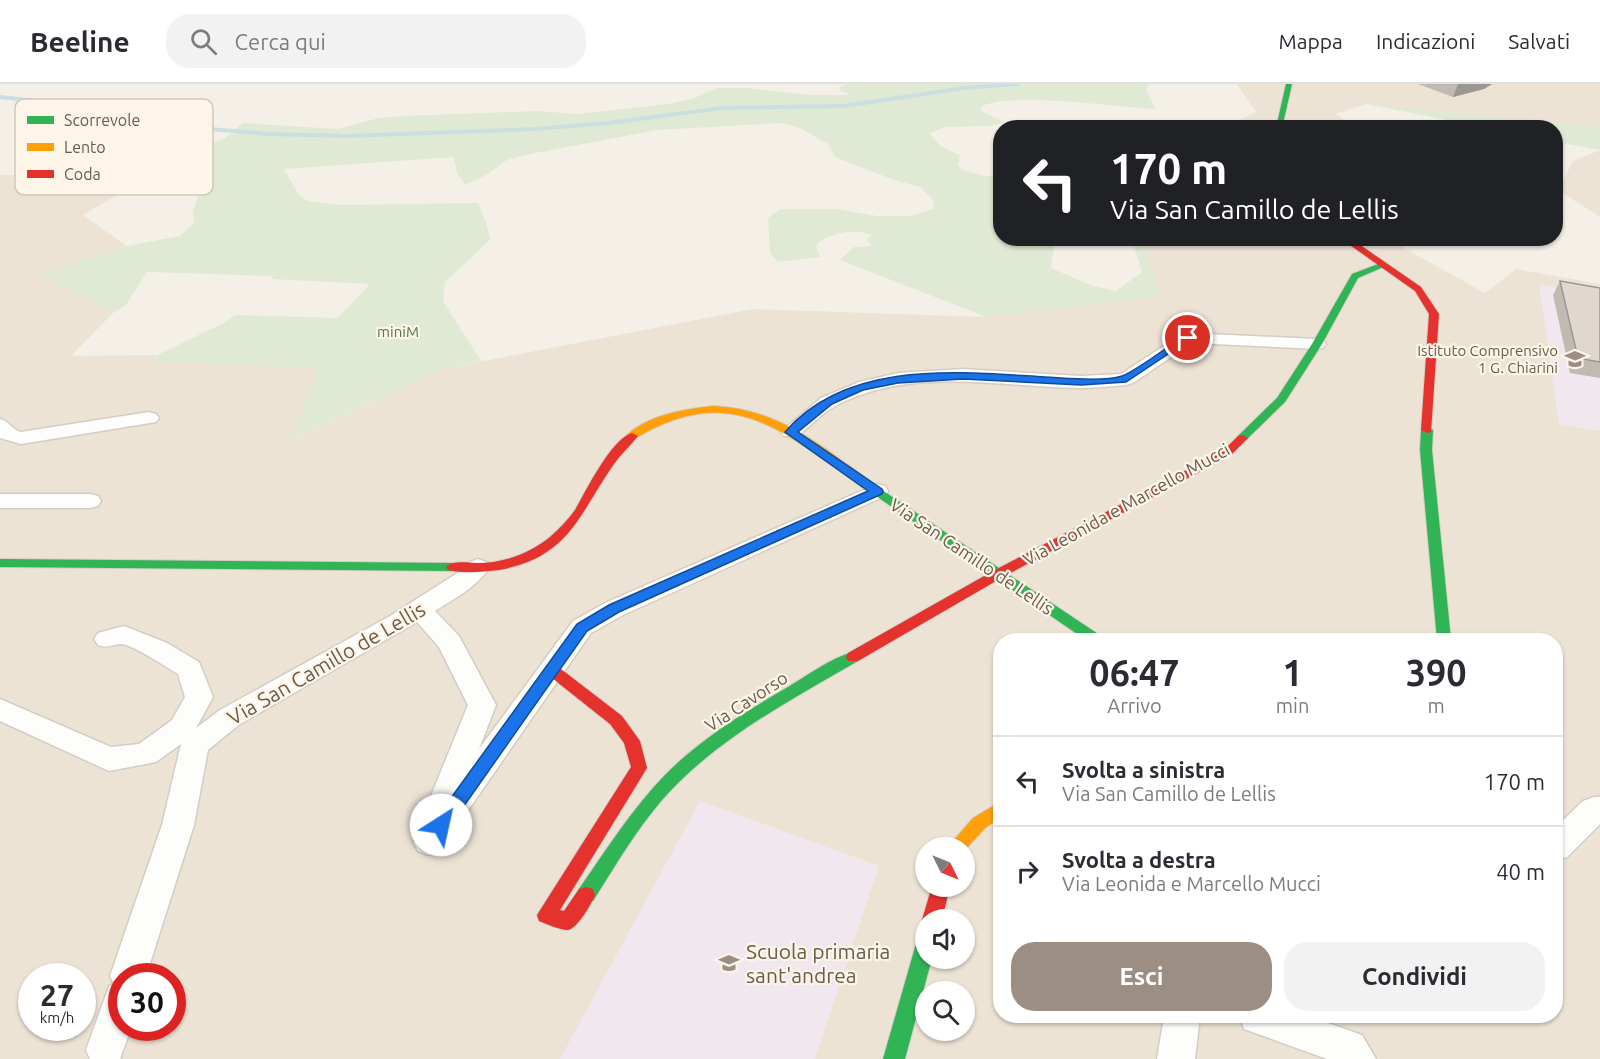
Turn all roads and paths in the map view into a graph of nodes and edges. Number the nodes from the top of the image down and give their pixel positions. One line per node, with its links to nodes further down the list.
1 (1289, 84): 2 (street)
2 (1280, 120)
3 (1356, 246): 4 (street)
4 (1384, 265): 5 (street, Via Leonida e Marcello Mucci); 17 (street)
5 (1317, 344): 8 (street); 14 (street, Via Leonida e Marcello Mucci)
6 (149, 418): 7 (street)
7 (0, 425)
8 (791, 432): 9 (street, Via San Camillo de Lellis); 13 (street, Via San Camillo de Lellis)
9 (877, 491): 14 (street, Via San Camillo de Lellis); 19 (street, Via San Camillo de Lellis)
10 (0, 501): 11 (street)
11 (90, 501)
12 (0, 563): 13 (street, Via San Camillo de Lellis)
13 (478, 567): 15 (street, Via San Camillo de Lellis)
14 (998, 574): 16 (street, Via San Camillo de Lellis); 19 (street, Via Cavorso)
15 (419, 609): 19 (street, Via San Camillo de Lellis); 25 (street, Via San Camillo de Lellis)
16 (1086, 633)
17 (1443, 633)
18 (107, 639): 20 (street, Via San Camillo de Lellis)
19 (552, 670)
20 (0, 709)
21 (1600, 810): 24 (street)
22 (993, 814): 23 (street)
23 (966, 837)
24 (1563, 840)
25 (132, 963)
26 (919, 969): 31 (street)
27 (1181, 1023): 32 (street)
28 (1277, 1023): 33 (street)
29 (108, 1041): 30 (street)
30 (105, 1050)
31 (894, 1059)
32 (1176, 1059)
33 (1357, 1059)

